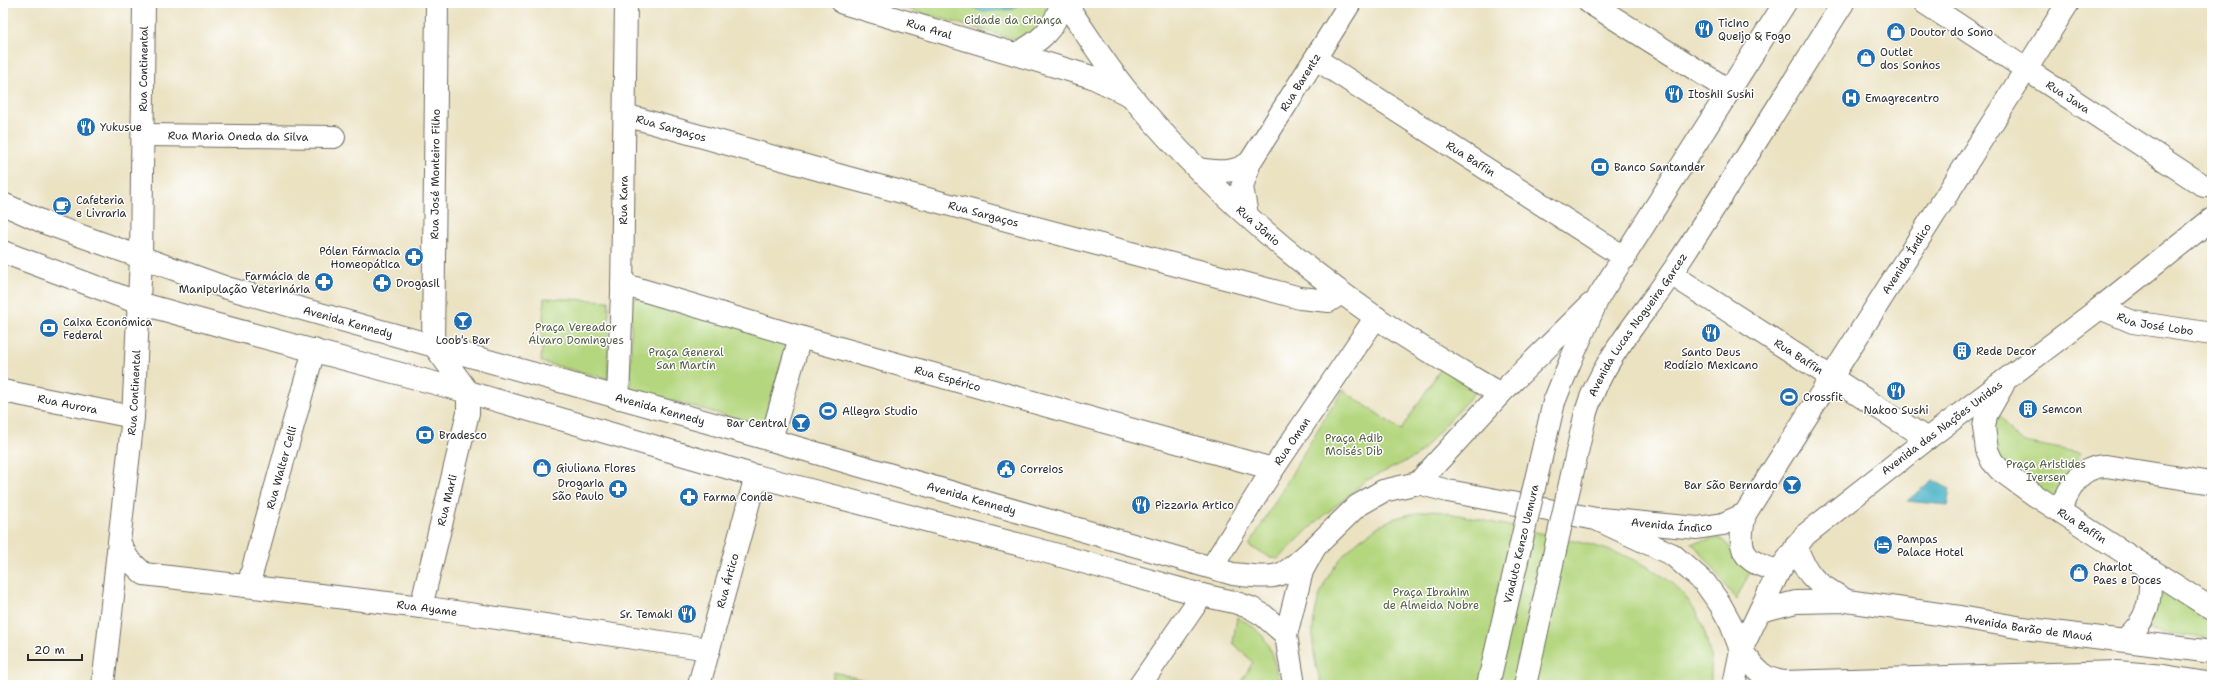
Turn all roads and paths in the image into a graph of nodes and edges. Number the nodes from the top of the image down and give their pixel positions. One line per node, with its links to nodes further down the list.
1 (144, 3): 19 (street, Rua Continental)
2 (438, 3): 39 (street, Rua José Monteiro Filho)
3 (626, 3): 18 (street, Rua Kara)
4 (843, 3): 13 (street, Rua Aral)
5 (1061, 3): 13 (street)
6 (1065, 3): 17 (street, Rua Jônio)
7 (1350, 3): 14 (street, Rua Barentz)
8 (1590, 3): 16 (street)
9 (1785, 3): 16 (street)
10 (1843, 3): 30 (street, Avenida Lucas Nogueira Garcez)
11 (1925, 3): 15 (street, Rua Java)
12 (2068, 3): 15 (street, Avenida Índico)
13 (1016, 54): 17 (street, Rua Aral)
14 (1316, 59): 21 (street, Rua Barentz); 29 (street, Rua Baffin)
15 (2026, 70): 23 (street, Rua Java); 41 (street, Avenida Índico)
16 (1730, 91): 29 (street)
17 (1131, 96): 22 (street, Rua Jônio)
18 (625, 115): 31 (street, Rua Kara); 32 (street, Rua Sargaços)
19 (143, 135): 20 (street, Rua Maria Oneda da Silva); 28 (street, Rua Continental)
20 (334, 137)
21 (1250, 162): 22 (street, Rua Barentz); 25 (street, Rua Barentz)
22 (1199, 169): 25 (street, Rua Jônio)
23 (2212, 186)
24 (3, 204): 28 (street, Avenida Kennedy)
25 (1247, 215): 32 (street, Rua Jônio)
26 (2212, 219): 35 (street, Avenida das Nações Unidas)
27 (3, 252): 34 (street)
28 (141, 258): 34 (street, Rua Continental); 39 (street, Avenida Kennedy)
29 (1625, 258): 33 (street)
30 (1670, 274): 41 (street, Rua Baffin); 82 (street, Avenida Lucas Nogueira Garcez, bridge)
31 (622, 284): 38 (street, Rua Espérico); 46 (street, Rua Kara)
32 (1341, 293): 36 (street, Rua Jônio)
33 (1599, 296): 45 (street); 81 (street, Viaduto Kenzo Uemura, bridge)
34 (139, 303): 40 (street); 47 (street, Rua Continental)
35 (2100, 308): 37 (street, Rua José Lobo); 42 (street, Avenida das Nações Unidas)
36 (1376, 317): 45 (street, Rua Jônio); 50 (street, Rua Oman)
37 (2212, 334)
38 (800, 337): 49 (street); 50 (street, Rua Espérico)
39 (433, 344): 44 (street); 46 (street, Avenida Kennedy)
40 (314, 350): 44 (street); 64 (street, Rua Walter Celli)
41 (1832, 376): 48 (street, Rua Baffin); 55 (street, Avenida Índico)
42 (2007, 379): 48 (street, Avenida das Nações Unidas); 54 (street, Rua Baffin)
43 (3, 391): 47 (street, Rua Aurora)
44 (468, 392): 51 (street); 68 (street, Rua Marli)
45 (1500, 394): 52 (street)
46 (618, 398): 49 (street, Avenida Kennedy)
47 (133, 417): 57 (street, Rua Continental)
48 (1927, 439): 58 (street, Avenida das Nações Unidas)
49 (771, 440): 60 (street, Avenida Kennedy)
50 (1273, 469): 60 (street, Rua Oman)
51 (756, 476): 65 (street); 73 (street, Rua Ártico)
52 (1418, 483): 56 (street); 59 (street)
53 (2212, 483): 54 (street)
54 (2059, 510): 61 (street, Rua Baffin)
55 (1745, 514): 56 (street, Avenida Índico); 62 (street, Avenida Índico)
56 (1596, 519): 74 (street)
57 (120, 544): 63 (street); 66 (street, Rua Continental)
58 (1796, 546): 62 (street, Avenida das Nações Unidas); 67 (street, Avenida Barão de Mauá)
59 (1315, 547): 60 (street, Avenida Kennedy); 71 (street)
60 (1212, 567)
61 (2150, 569): 69 (street, Rua Baffin); 72 (street)
62 (1779, 571): 70 (street, Avenida das Nações Unidas)
63 (144, 574): 64 (street, Rua Ayame); 66 (street)
64 (248, 586): 68 (street, Rua Ayame)
65 (1202, 595): 71 (street); 76 (street)
66 (114, 597): 78 (street, Rua Continental)
67 (1847, 601): 70 (street, Avenida Barão de Mauá); 72 (street, Avenida Barão de Mauá)
68 (421, 607): 73 (street, Rua Ayame)
69 (2212, 609)
70 (1760, 611): 74 (street, Avenida das Nações Unidas)
71 (1286, 635): 80 (street)
72 (2124, 640): 75 (street, Avenida Barão de Mauá)
73 (709, 648): 79 (street, Rua Ártico)
74 (1741, 650): 77 (street); 83 (street, Avenida das Nações Unidas)
75 (2212, 652)
76 (1143, 684)
77 (2212, 684)
78 (103, 685)
79 (699, 685)
80 (1294, 685)
81 (1488, 685)
82 (1525, 685)
83 (1734, 685)

